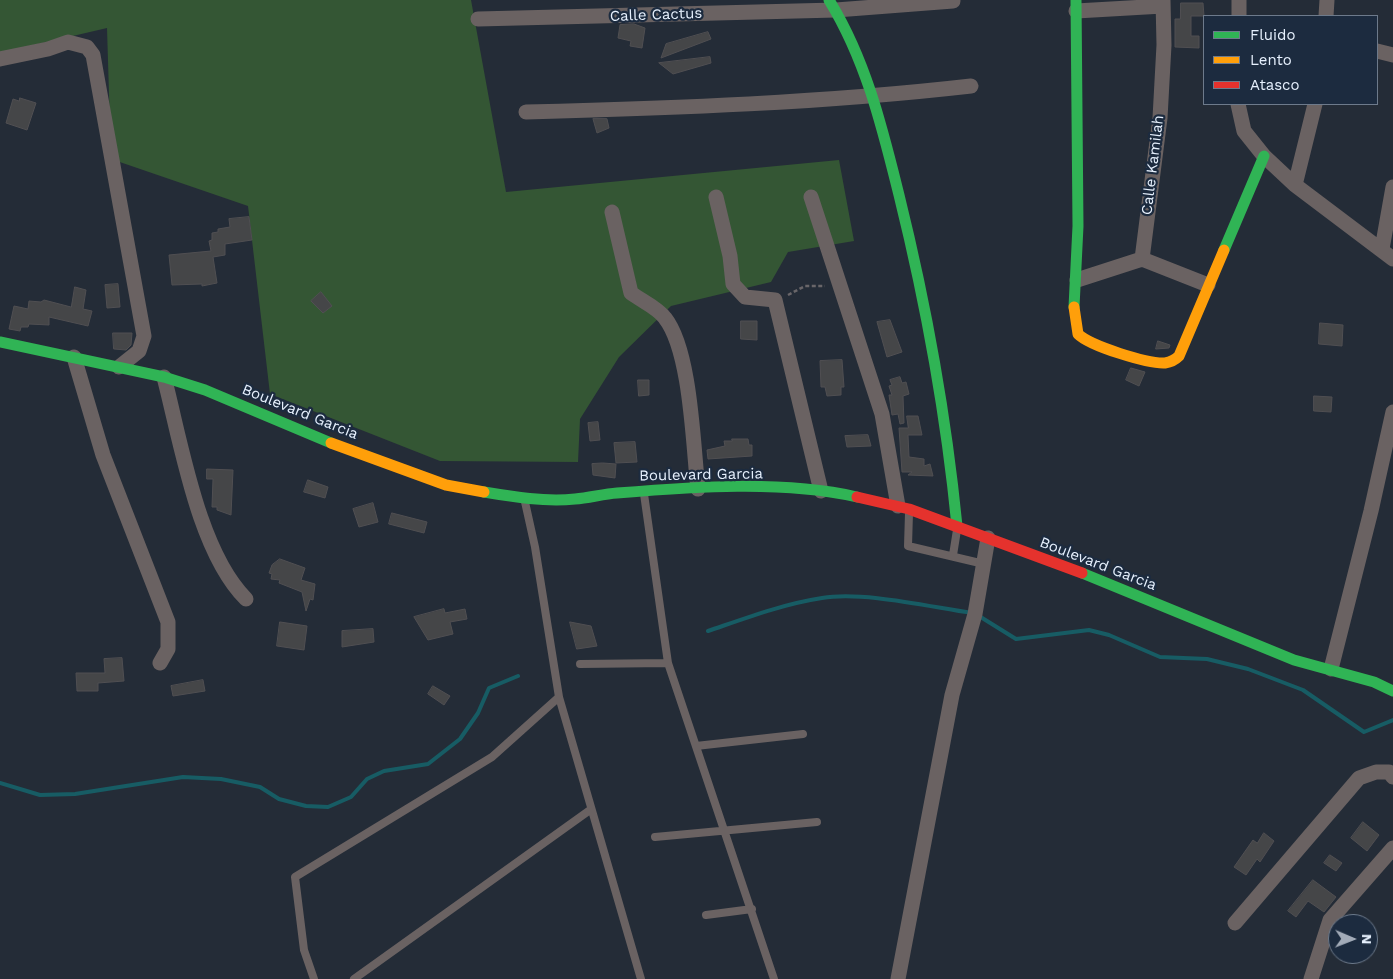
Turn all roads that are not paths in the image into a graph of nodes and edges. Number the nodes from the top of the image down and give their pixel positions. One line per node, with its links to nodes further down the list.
1 (1239, 0): 8 (street)
2 (1327, 0): 9 (street)
3 (953, 1): 4 (street, Calle Cactus)
4 (922, 2): 6 (street, Calle Cactus)
5 (1163, 3): 7 (street); 26 (street, Calle Kamilah)
6 (832, 5): 10 (street, Calle Cactus); 15 (main road)
7 (1076, 6): 27 (main road)
8 (1239, 15)
9 (1326, 15)
10 (478, 19)
11 (1378, 51): 12 (street)
12 (1393, 55)
13 (0, 59): 31 (street)
14 (971, 86): 15 (street)
15 (875, 97): 18 (street); 39 (main road)
16 (1238, 105): 19 (street)
17 (1315, 105): 20 (street)
18 (526, 112)
19 (1264, 156): 20 (street); 28 (main road)
20 (1295, 185): 25 (street)
21 (1393, 187): 25 (street)
22 (716, 198): 35 (street)
23 (811, 198): 38 (street)
24 (612, 212): 34 (street)
25 (1388, 254)
26 (1142, 259): 27 (street); 28 (street)
27 (1077, 280): 28 (main road)
28 (1208, 285)
29 (0, 342): 30 (main road, Boulevard Garcia)
30 (74, 357): 31 (main road, Boulevard Garcia); 44 (street)
31 (119, 367): 32 (main road, Boulevard Garcia)
32 (164, 376): 37 (main road, Boulevard Garcia); 43 (street)
33 (1393, 412): 47 (street)
34 (698, 489): 35 (main road, Boulevard Garcia); 36 (main road, Boulevard Garcia)
35 (821, 491): 38 (main road, Boulevard Garcia)
36 (644, 492): 37 (main road, Boulevard Garcia); 45 (lane)
37 (524, 498): 49 (lane)
38 (904, 508): 39 (main road, Boulevard Garcia); 41 (lane)
39 (957, 526): 40 (main road, Boulevard Garcia); 41 (lane)
40 (988, 538): 42 (street); 47 (main road, Boulevard Garcia)
41 (953, 555): 42 (lane)
42 (984, 564): 65 (street)
43 (246, 599)
44 (160, 662)
45 (668, 663): 46 (lane); 51 (lane)
46 (580, 664)
47 (1331, 669): 48 (main road, Boulevard Garcia)
48 (1393, 691)
49 (559, 697): 53 (lane); 61 (lane)
50 (803, 734): 51 (lane)
51 (696, 746): 55 (lane)
52 (1392, 772): 60 (street)
53 (590, 810): 62 (lane); 63 (lane)
54 (817, 822): 55 (lane)
55 (724, 830): 56 (lane); 58 (lane)
56 (655, 837)
57 (1393, 848): 66 (street)
58 (752, 909): 59 (lane); 64 (lane)
59 (706, 915)
60 (1235, 923)
61 (314, 979)
62 (354, 979)
63 (641, 979)
64 (774, 979)
65 (898, 979)
66 (1311, 979)

